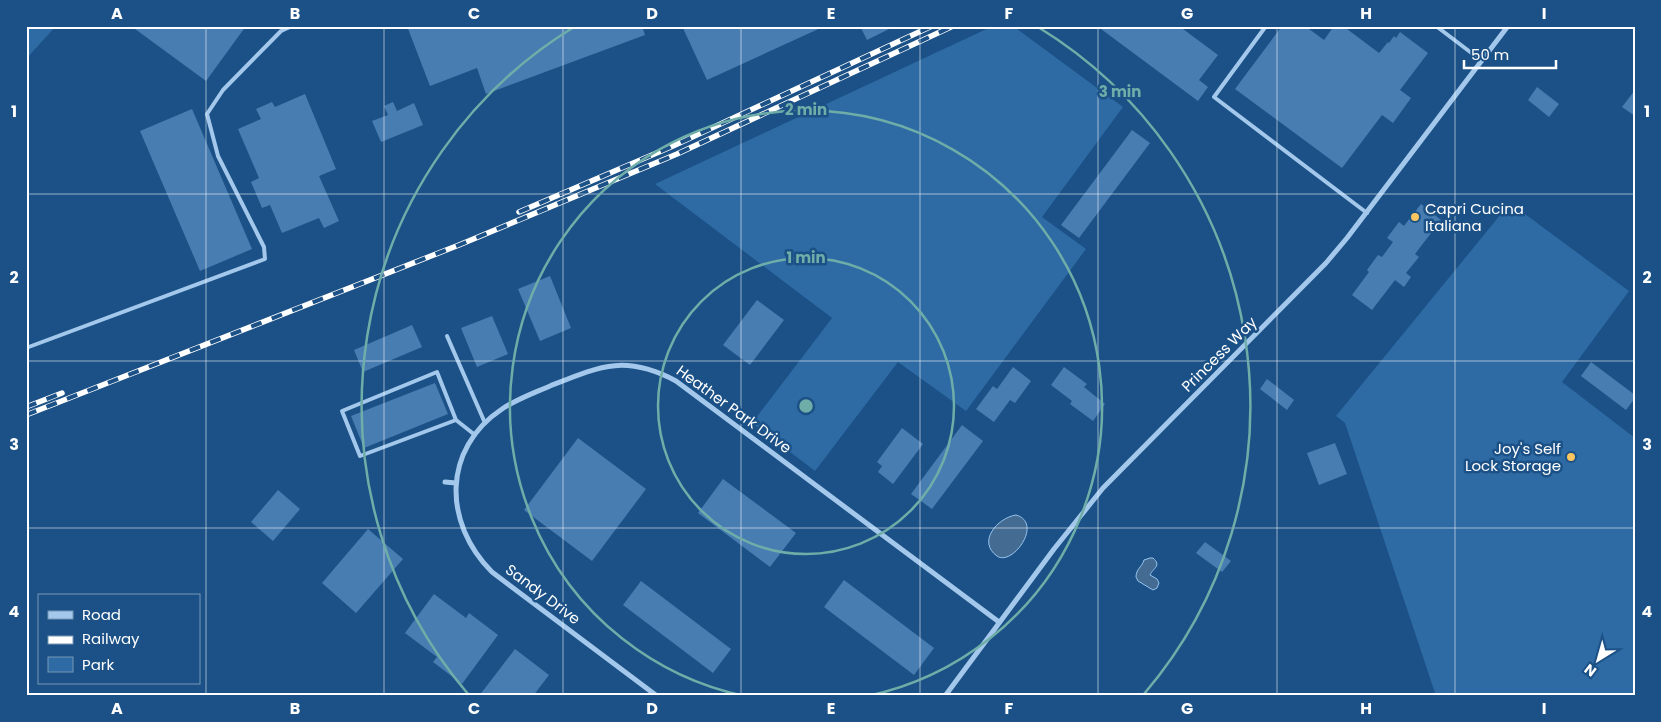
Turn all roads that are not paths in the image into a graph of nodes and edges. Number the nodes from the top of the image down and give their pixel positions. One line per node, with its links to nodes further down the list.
1 (292, 26): 8 (lane)
2 (1266, 26): 6 (lane)
3 (1436, 26): 5 (lane)
4 (1508, 26): 5 (street, Princess Way)
5 (1482, 61): 6 (street, Princess Way)
6 (1367, 213): 14 (street, Princess Way)
7 (447, 336): 10 (lane)
8 (26, 348)
9 (456, 420): 9 (lane); 11 (lane)
10 (486, 422): 11 (street, Heather Park Drive); 14 (street, Heather Park Drive)
11 (475, 435): 13 (street, Heather Park Drive)
12 (445, 482): 13 (street)
13 (456, 483): 15 (street, Sandy Drive)
14 (999, 622): 16 (street, Princess Way)
15 (657, 696)
16 (945, 696)

